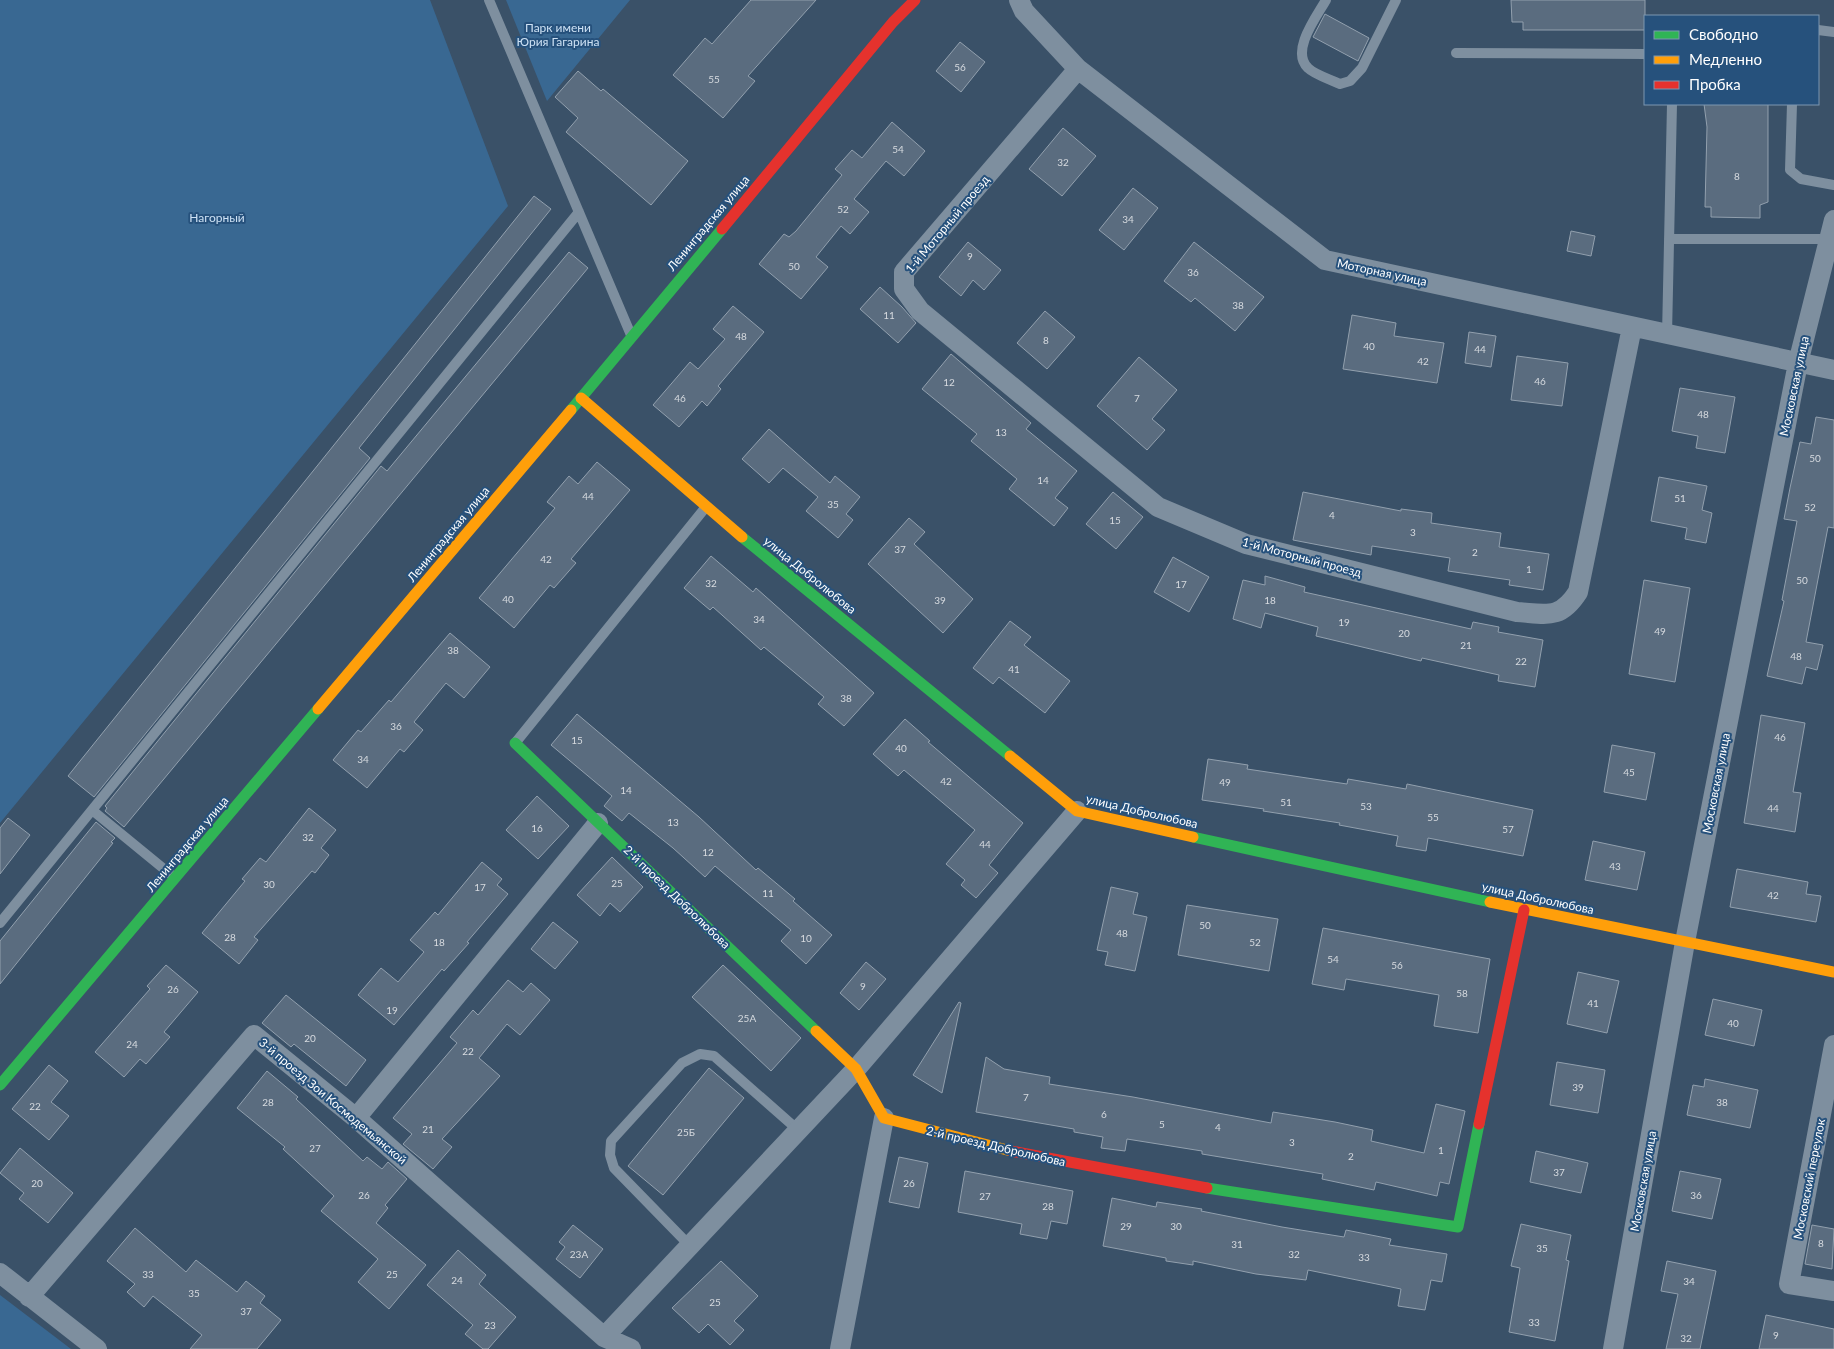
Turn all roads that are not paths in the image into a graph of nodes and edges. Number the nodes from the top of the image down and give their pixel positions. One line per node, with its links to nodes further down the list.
1 (489, 0): 14 (lane)
2 (915, 0): 19 (street, Ленинградская улица)
3 (1019, 0): 10 (street, Моторная улица)
4 (1326, 0): 5 (lane)
5 (1396, 0)
6 (1819, 30): 7 (lane)
7 (1834, 32)
8 (1456, 53): 9 (lane)
9 (1644, 54)
10 (1078, 70): 17 (street, Моторная улица); 17 (street, 1-й Моторный проезд)
11 (1672, 105): 16 (lane)
12 (1792, 105): 13 (lane)
13 (1834, 184)
14 (579, 212): 19 (lane); 25 (lane)
15 (1832, 229): 16 (lane); 20 (street, Московская улица)
16 (1669, 239): 18 (lane)
17 (1632, 327): 18 (street, Моторная улица)
18 (1667, 335): 20 (street, Моторная улица)
19 (632, 336): 22 (street, Ленинградская улица)
20 (1798, 363): 21 (street, Моторная улица); 31 (street, Московская улица)
21 (1834, 370)
22 (581, 398): 23 (street, улица Добролюбова); 28 (street, Ленинградская улица)
23 (706, 507): 24 (lane); 26 (street, улица Добролюбова)
24 (515, 742): 27 (street, 2-й проезд Добролюбова)
25 (92, 810): 28 (lane); 30 (lane)
26 (1077, 811): 29 (street, улица Добролюбова); 34 (street)
27 (598, 822): 34 (street, 2-й проезд Добролюбова); 36 (street)
28 (176, 878): 35 (street, Ленинградская улица)
29 (1524, 910): 31 (street, улица Добролюбова); 37 (street, 2-й проезд Добролюбова)
30 (0, 923)
31 (1685, 942): 32 (street, улица Добролюбова); 47 (street, Московская улица)
32 (1834, 972)
33 (1834, 1045): 41 (street, Московский переулок)
34 (856, 1069): 37 (street, 2-й проезд Добролюбова); 38 (street)
35 (0, 1085)
36 (356, 1118): 42 (street, 3-й проезд Зои Космодемьянской); 43 (street, 3-й проезд Зои Космодемьянской)
37 (884, 1118): 46 (street)
38 (798, 1130): 39 (street); 39 (lane)
39 (690, 1246): 43 (street)
40 (0, 1273): 42 (street)
41 (1834, 1291)
42 (29, 1297): 44 (street)
43 (604, 1337): 45 (street, 3-й проезд Зои Космодемьянской)
44 (97, 1349)
45 (630, 1349)
46 (840, 1349)
47 (1613, 1349)

